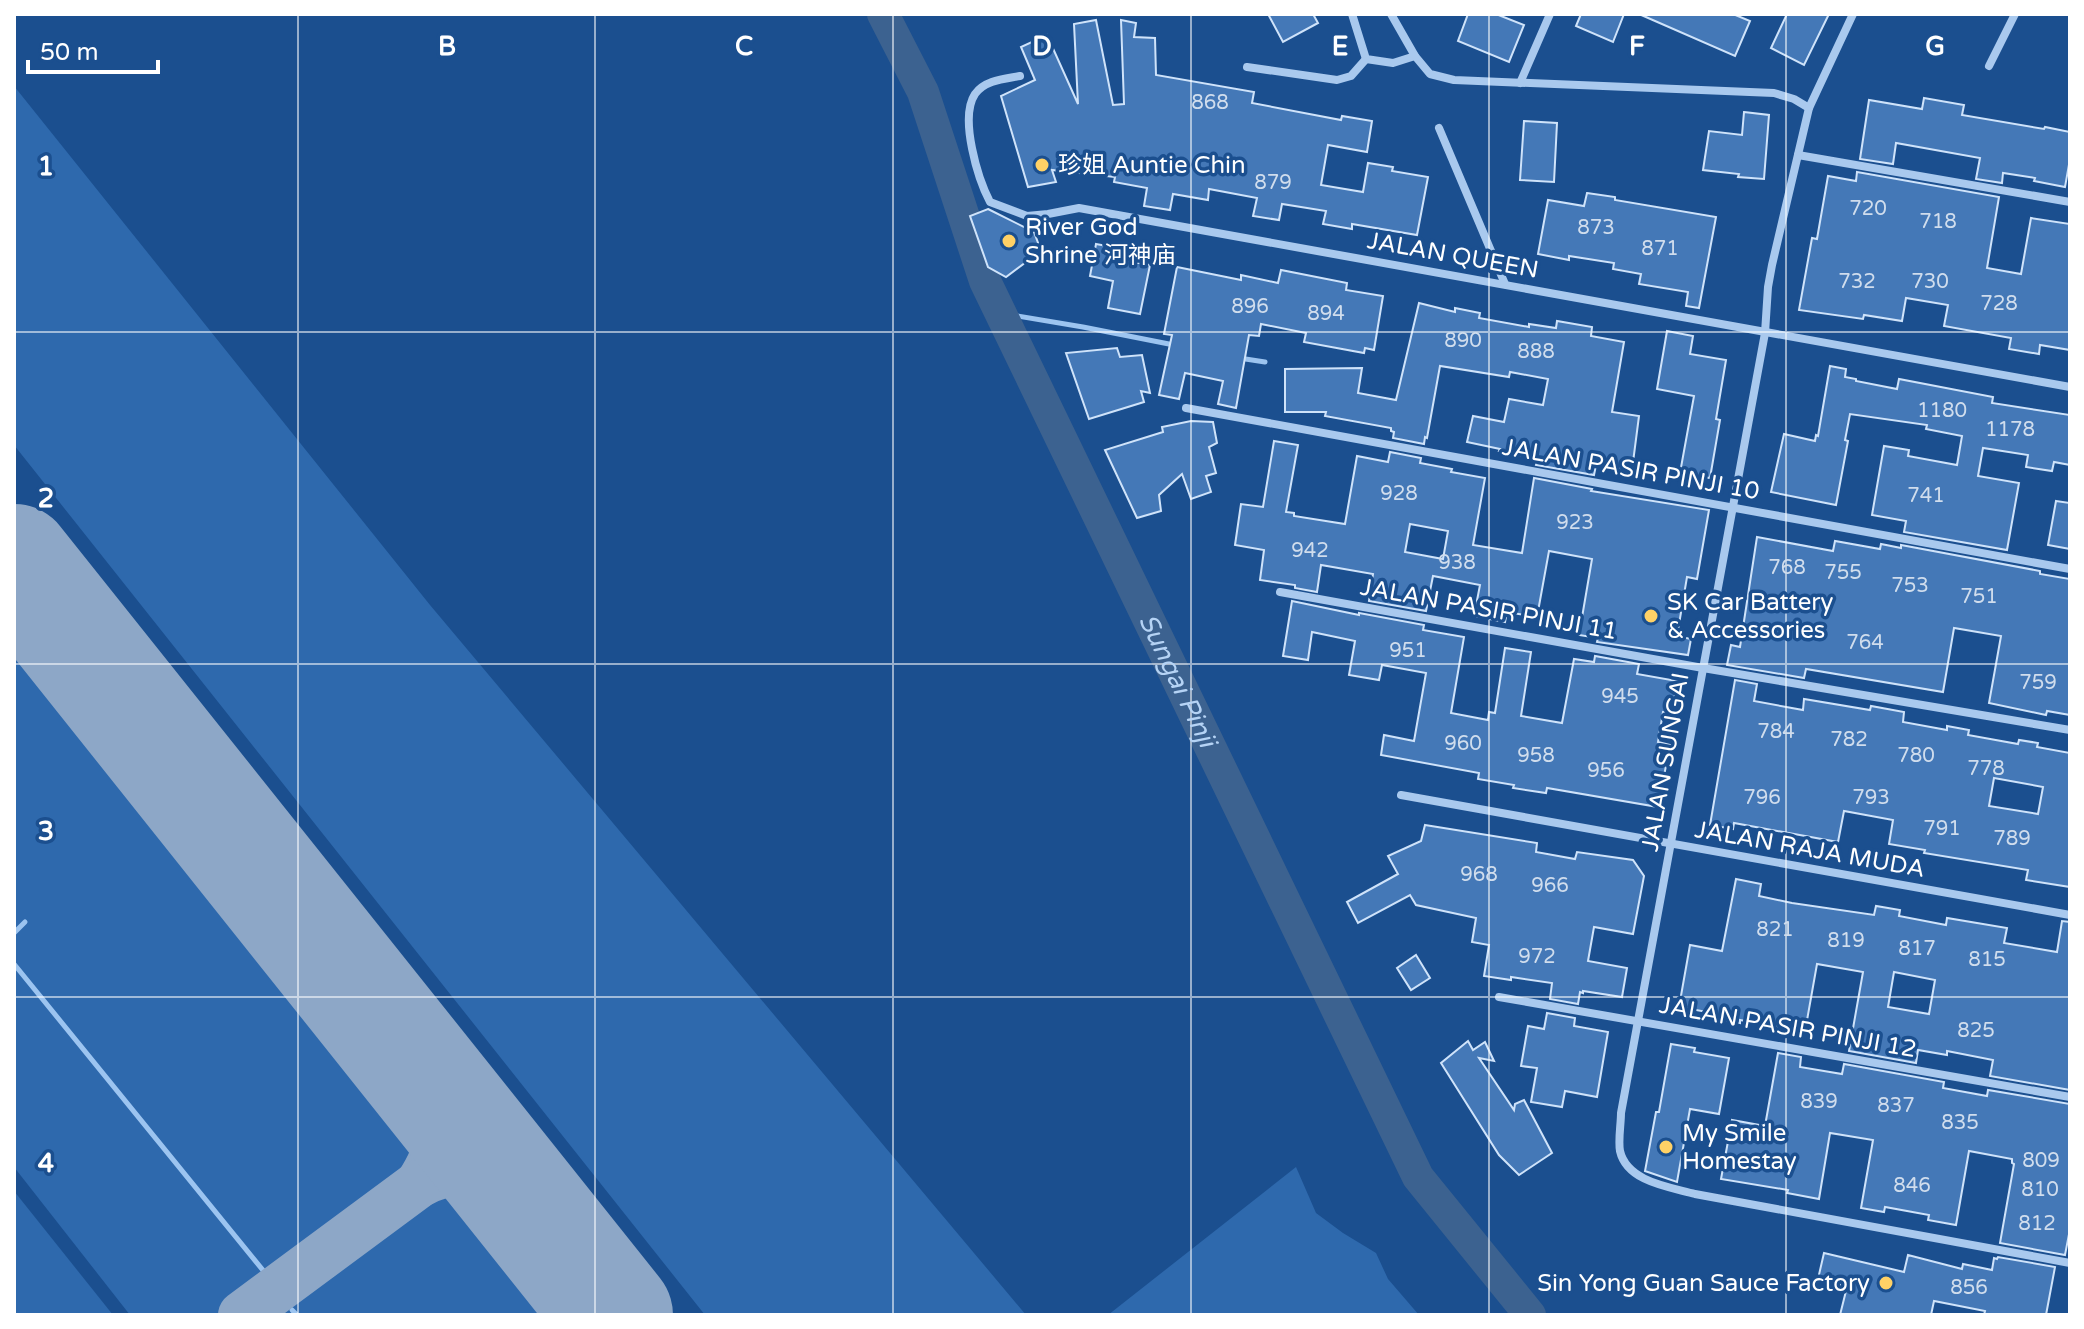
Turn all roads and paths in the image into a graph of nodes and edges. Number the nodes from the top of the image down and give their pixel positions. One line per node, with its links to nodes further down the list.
1 (1352, 14): 7 (street)
2 (1391, 14): 6 (street)
3 (1550, 14): 11 (street)
4 (1853, 14): 12 (street, JALAN SUNGAI)
5 (2015, 14): 8 (street)
6 (1415, 56): 7 (street); 11 (street)
7 (1366, 59): 9 (street)
8 (1989, 66)
9 (1247, 67)
10 (1020, 76): 16 (street, JALAN QUEEN)
11 (1520, 83): 12 (street)
12 (1809, 108): 14 (street, JALAN SUNGAI)
13 (1439, 128): 16 (street)
14 (1798, 155): 15 (street); 17 (street, JALAN SUNGAI)
15 (2070, 202)
16 (1505, 284): 17 (street, JALAN QUEEN)
17 (1765, 333): 18 (street, JALAN QUEEN); 20 (street, JALAN SUNGAI)
18 (2070, 387)
19 (1186, 408): 20 (street, JALAN PASIR PINJI 10)
20 (1732, 508): 21 (street, JALAN PASIR PINJI 10); 23 (street, JALAN SUNGAI)
21 (2070, 569)
22 (1280, 592): 23 (street, JALAN PASIR PINJI 11)
23 (1703, 668): 24 (street, JALAN PASIR PINJI 11); 26 (street, JALAN SUNGAI)
24 (2070, 730)
25 (1401, 795): 26 (street, JALAN RAJA MUDA)
26 (1670, 844): 27 (street, JALAN RAJA MUDA); 29 (street, JALAN SUNGAI)
27 (2070, 915)
28 (1499, 997): 29 (street, JALAN PASIR PINJI 12)
29 (1638, 1021): 30 (street, JALAN PASIR PINJI 12); 31 (street, JALAN SUNGAI)
30 (2070, 1097)
31 (2070, 1263)

